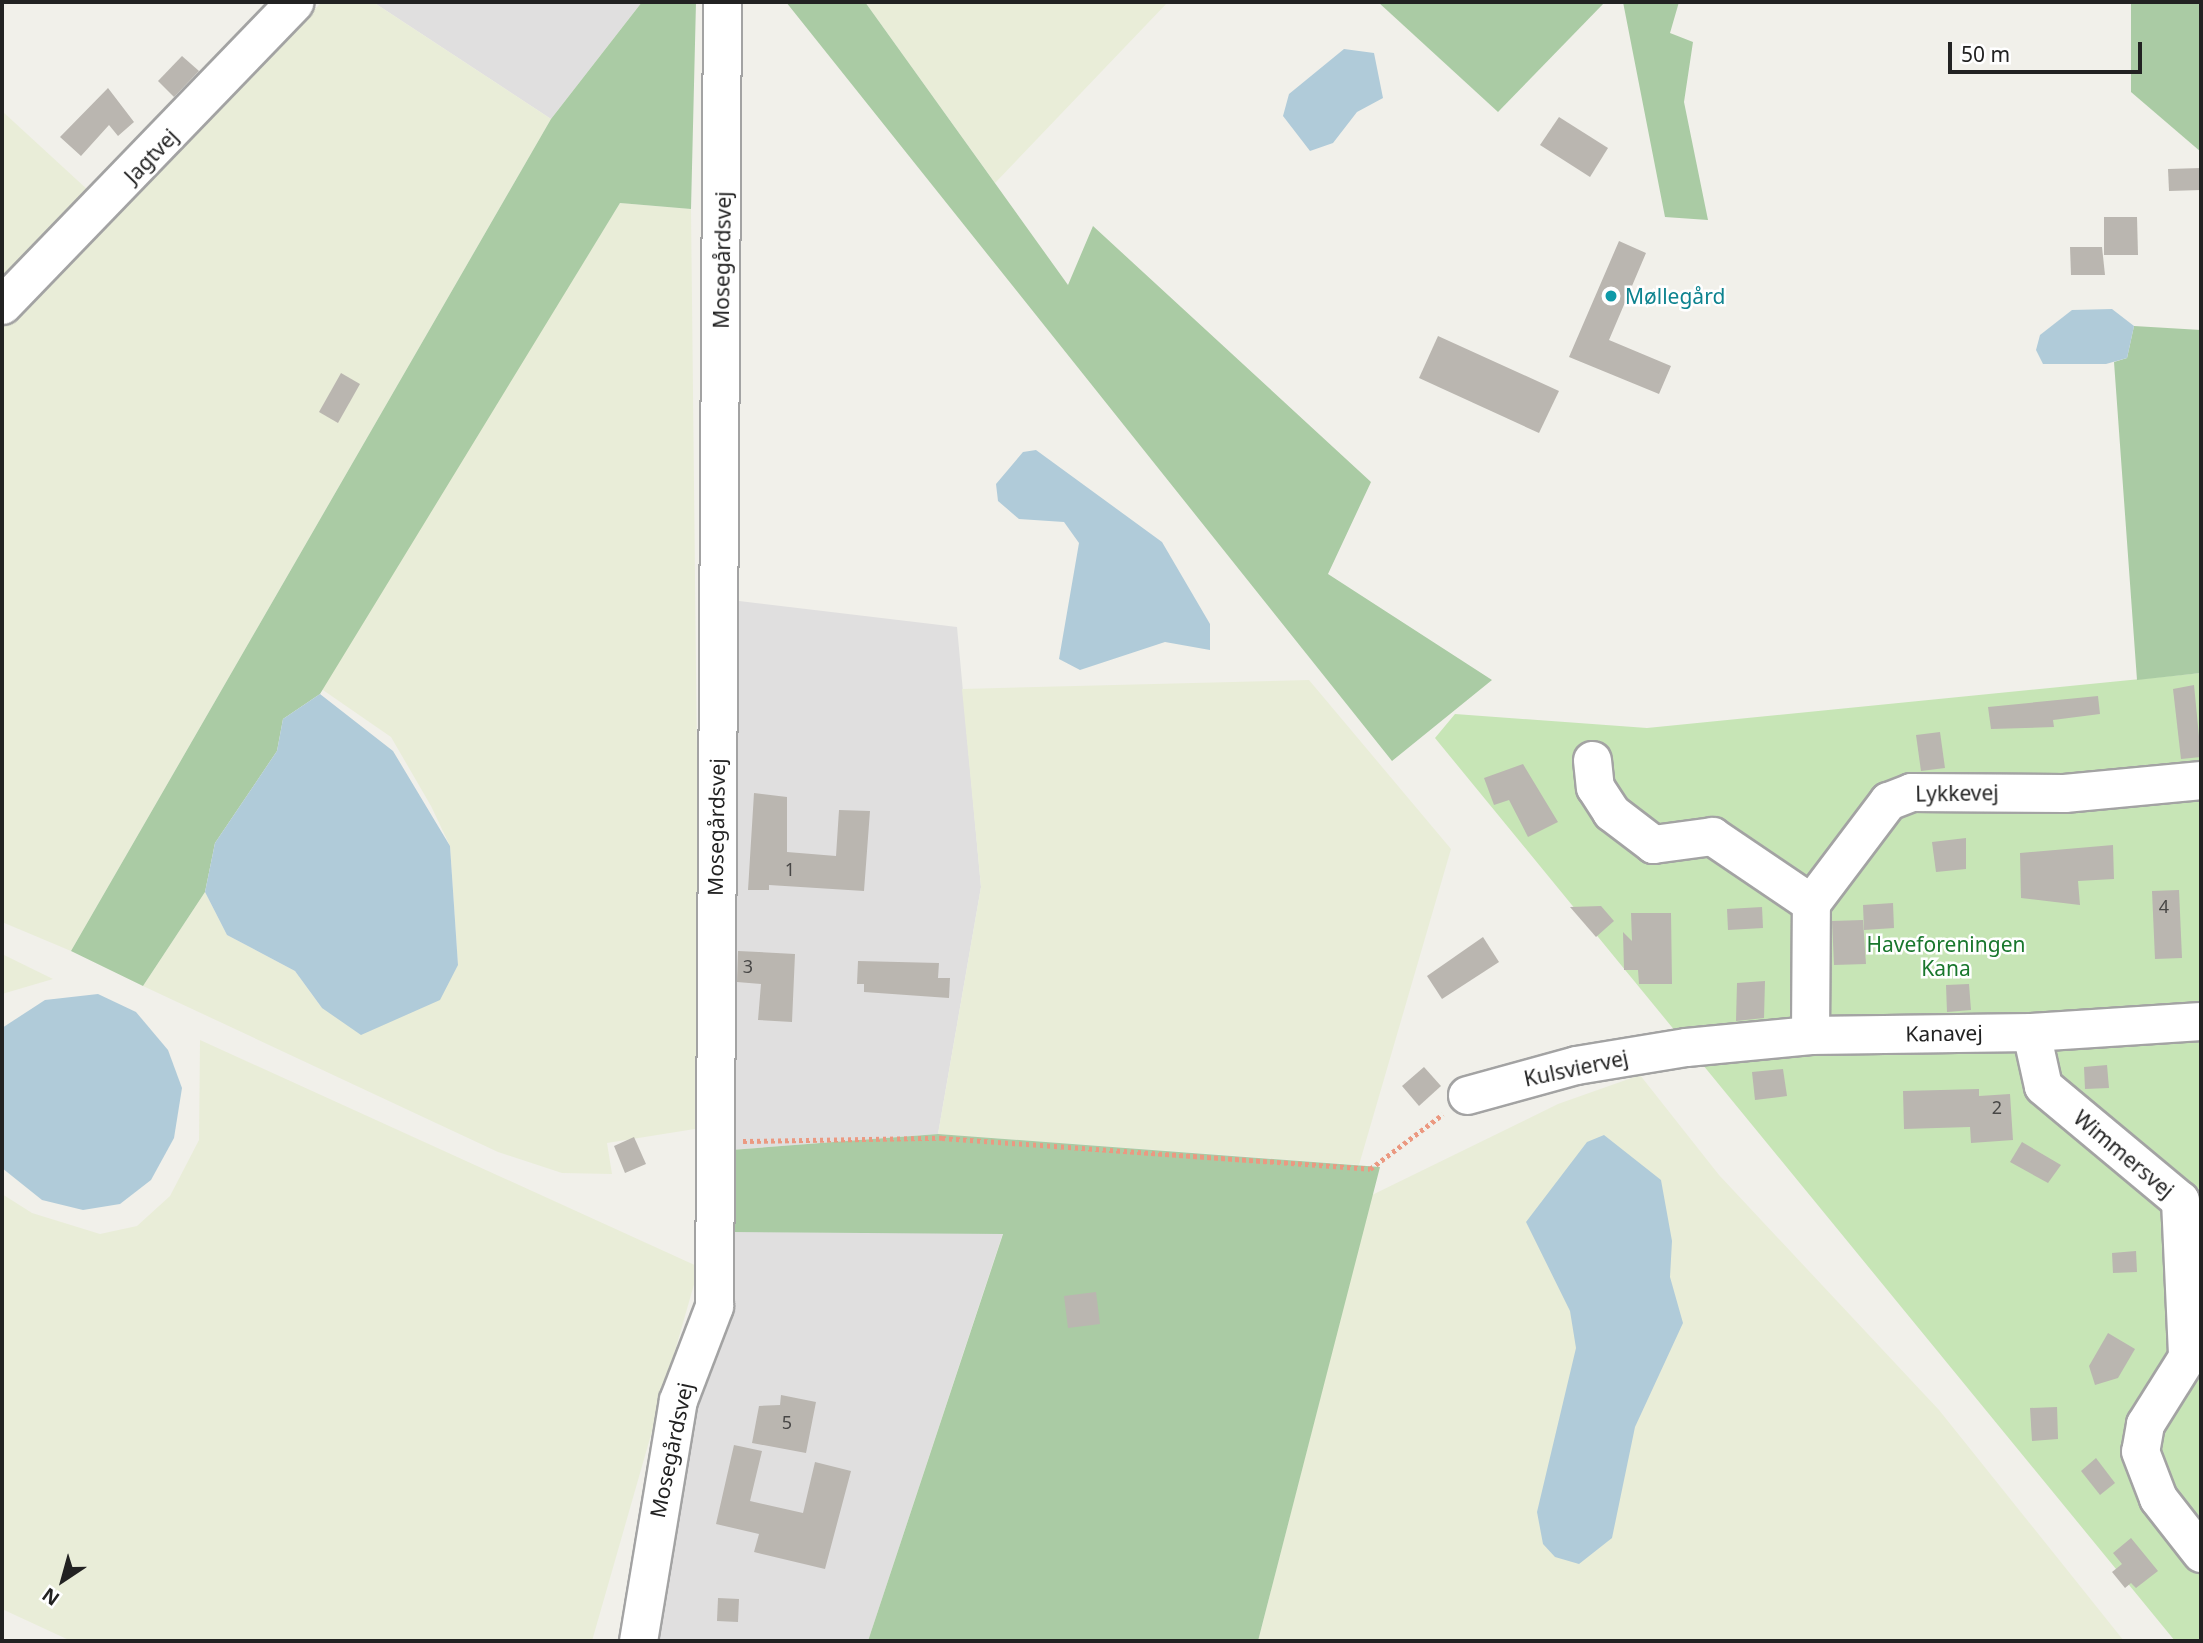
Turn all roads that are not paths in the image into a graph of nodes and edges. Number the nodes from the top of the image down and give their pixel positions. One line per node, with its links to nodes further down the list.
1 (295, 2): 3 (street, Jagtvej)
2 (722, 2): 14 (street, Mosegårdsvej)
3 (2, 305)
4 (1592, 760): 6 (street)
5 (2201, 780): 6 (street, Lykkevej)
6 (1811, 902): 9 (street)
7 (2201, 1021): 8 (street, Kanavej)
8 (2031, 1032): 9 (street, Kanavej); 12 (street, Wimmersvej)
9 (1810, 1035): 10 (street, Kanavej)
10 (1686, 1047): 11 (street, Kulsviervej)
11 (1467, 1096)
12 (2194, 1356): 13 (street, Wimmersvej)
13 (2201, 1553)
14 (638, 1641)

